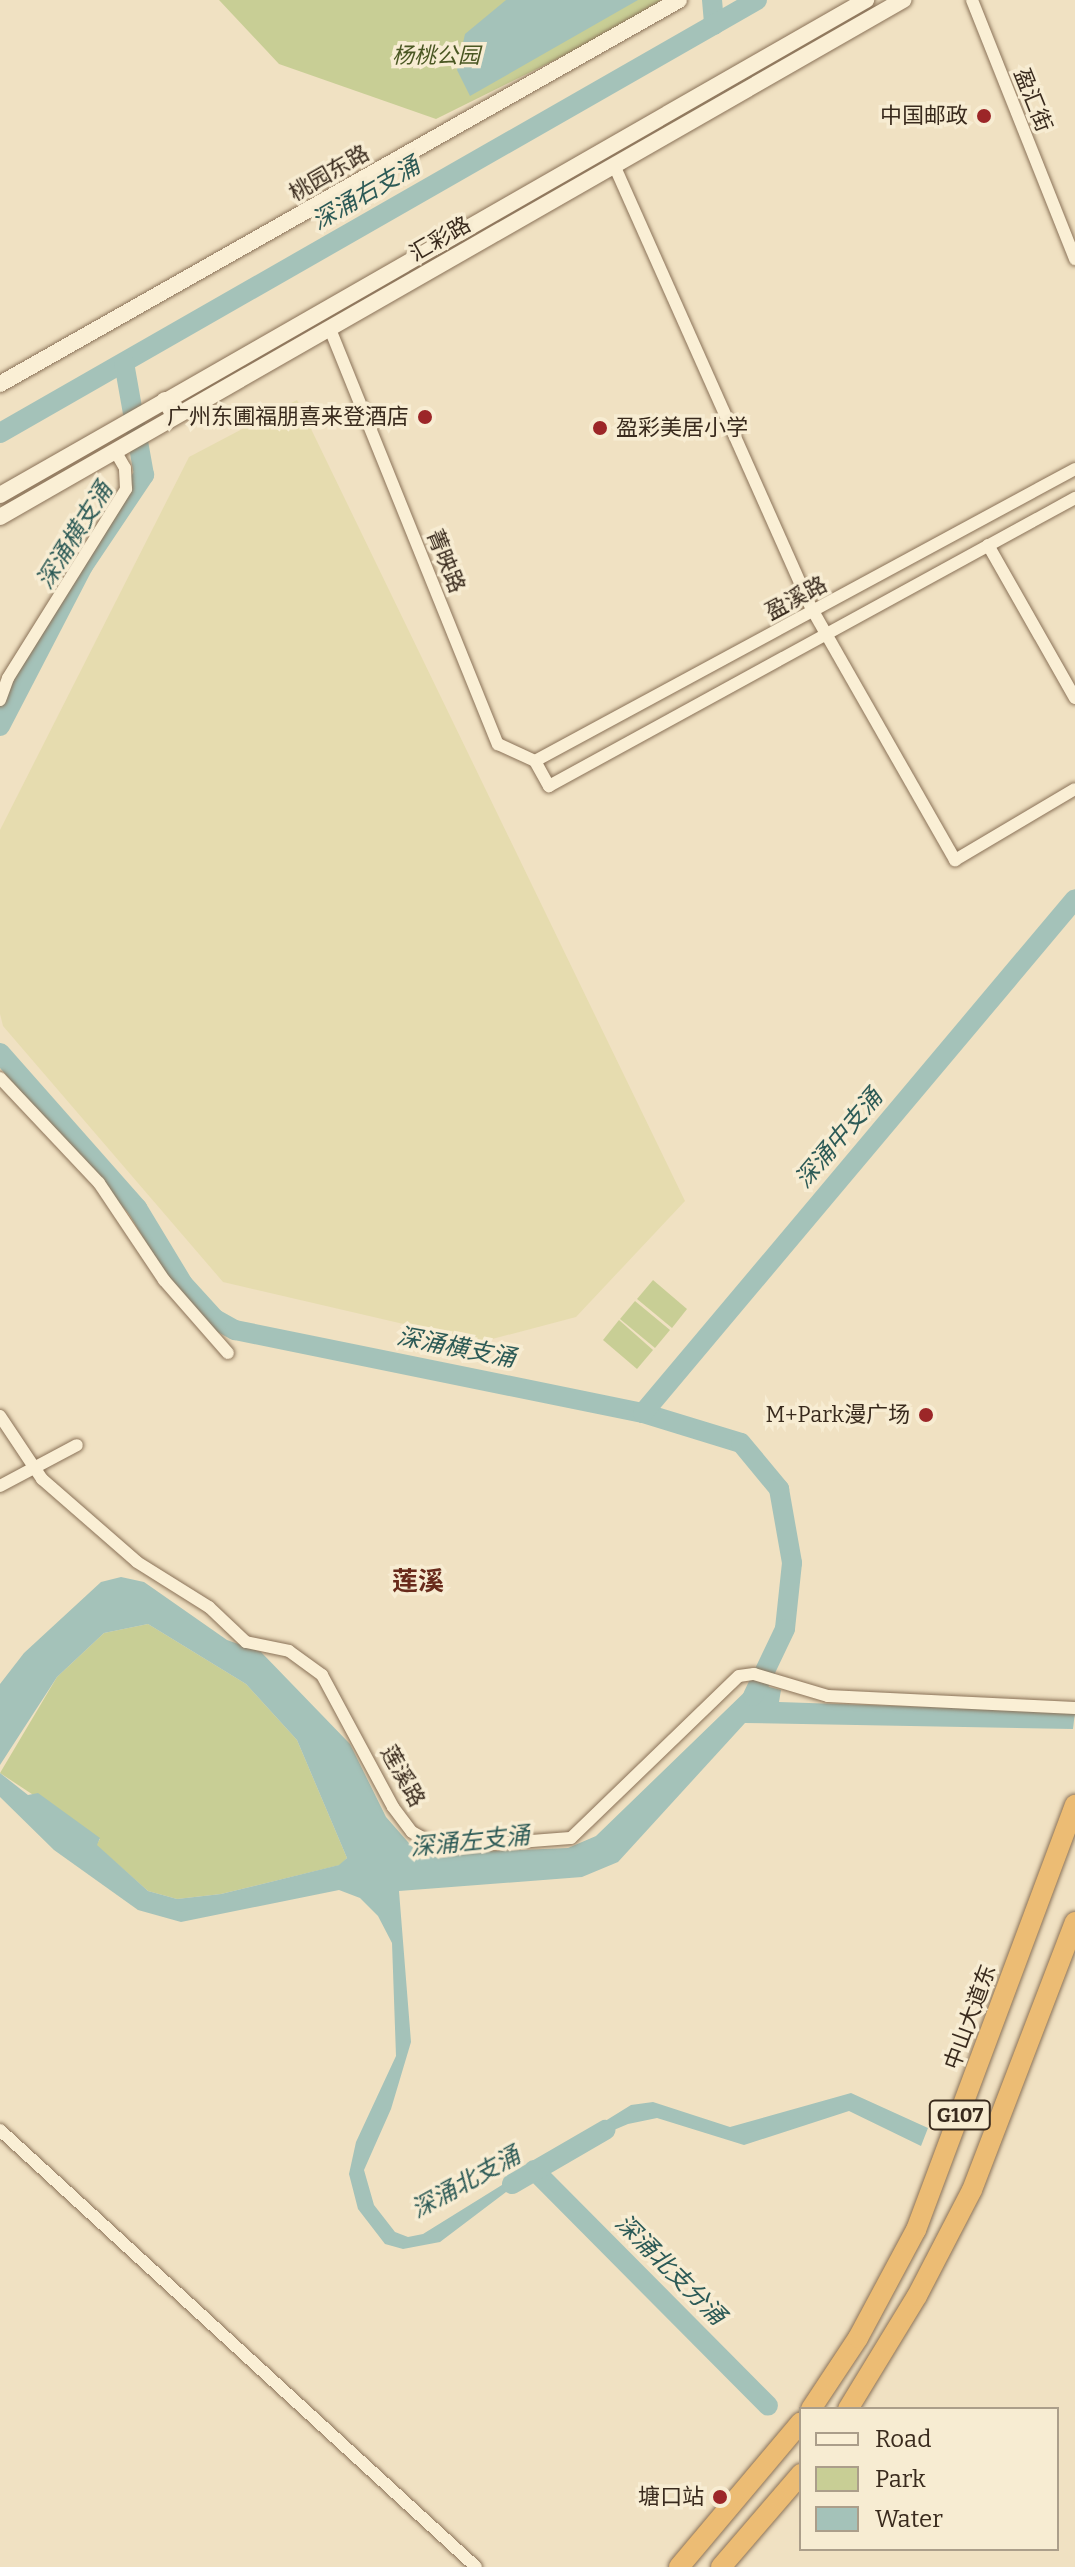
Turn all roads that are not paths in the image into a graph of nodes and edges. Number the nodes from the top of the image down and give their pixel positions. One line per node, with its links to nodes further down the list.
1 (679, 0): 12 (street, 桃园东路)
2 (866, 0): 5 (street, 汇彩路)
3 (903, 0): 7 (street, 汇彩路)
4 (972, 0): 10 (street, 盈汇街)
5 (714, 86): 6 (street, 汇彩路); 7 (street)
6 (686, 102): 8 (street); 13 (street, 汇彩路)
7 (723, 102): 8 (street, 汇彩路)
8 (694, 118): 9 (street, 汇彩路)
9 (614, 165): 11 (street, 汇彩路); 22 (street)
10 (1075, 259)
11 (330, 329): 14 (street, 汇彩路); 26 (street, 菁映路)
12 (0, 384)
13 (191, 386): 14 (street); 15 (street, 汇彩路)
14 (200, 402): 15 (street, 汇彩路)
15 (167, 410): 16 (street, 汇彩路); 18 (street, 汇彩路)
16 (120, 448): 20 (street, 汇彩路); 25 (street)
17 (1075, 469): 22 (street, 盈溪路)
18 (0, 495)
19 (1075, 498): 21 (street)
20 (0, 517)
21 (988, 545): 23 (street); 24 (street)
22 (813, 611): 23 (street); 26 (street, 盈溪路)
23 (826, 635): 26 (street); 27 (street)
24 (1075, 698)
25 (0, 700)
26 (535, 761)
27 (1075, 789)
28 (0, 1078): 29 (street)
29 (228, 1353)
30 (0, 1416): 32 (street, 莲溪路)
31 (77, 1445): 32 (street)
32 (33, 1468): 33 (street); 34 (street, 莲溪路)
33 (0, 1486)
34 (1075, 1708)
35 (1075, 1805): 38 (highway, 中山大道东 / G107)
36 (1075, 1922): 39 (highway, G107)
37 (0, 2130): 42 (street)
38 (812, 2407)
39 (849, 2407)
40 (799, 2424): 43 (highway)
41 (799, 2476): 44 (highway)
42 (476, 2567)
43 (679, 2567)
44 (721, 2567)

